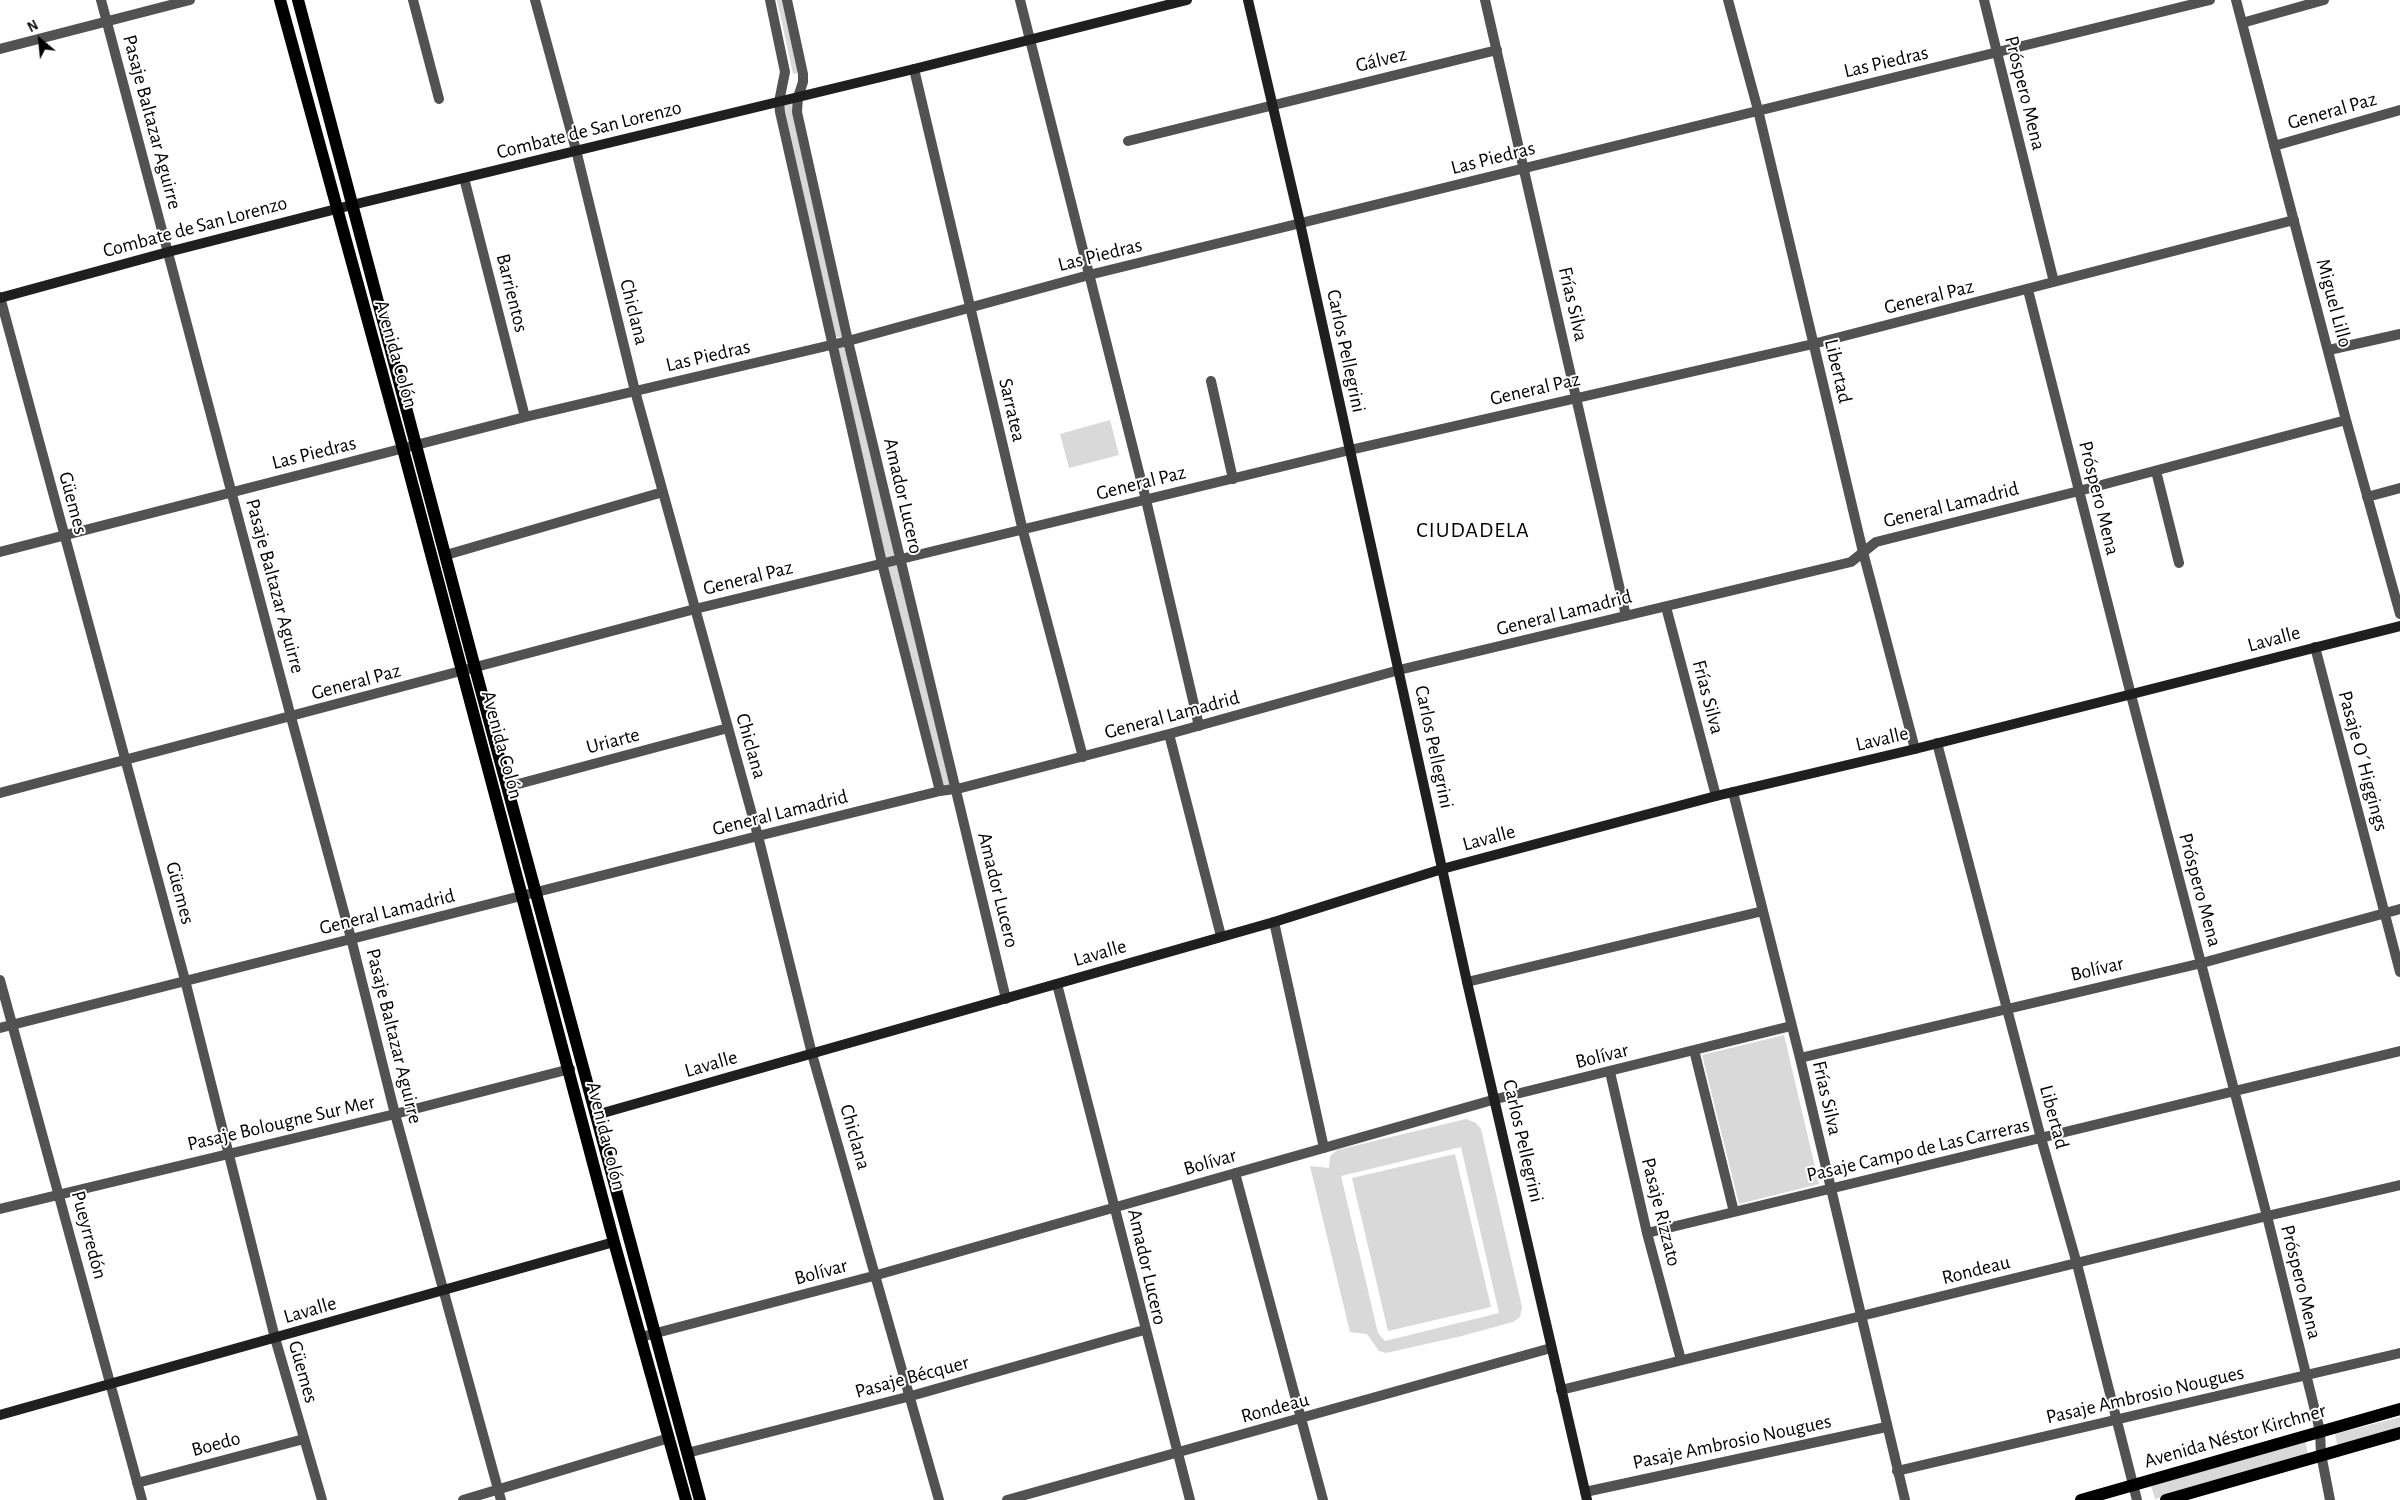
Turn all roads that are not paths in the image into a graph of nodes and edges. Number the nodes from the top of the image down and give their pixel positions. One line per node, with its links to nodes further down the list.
1 (101, 0): 18 (street, Pasaje Baltazar Aguirre)
2 (190, 0): 18 (street)
3 (280, 0): 37 (main road, Avenida Colón)
4 (298, 0): 36 (main road, Avenida Colón)
5 (414, 0): 26 (street)
6 (535, 0): 33 (street, Chiclana)
7 (770, 0): 27 (street, Amador Lucero)
8 (787, 0): 25 (street, Amador Lucero)
9 (1020, 0): 20 (street)
10 (1187, 0): 20 (street, Combate de San Lorenzo)
11 (1248, 0): 28 (street, Carlos Pellegrini)
12 (1485, 0): 22 (street, Frías Silva)
13 (1728, 0): 29 (street, Libertad)
14 (1984, 0): 23 (street, Próspero Mena)
15 (2210, 0): 23 (street, Las Piedras)
16 (2236, 0): 19 (street, Miguel Lillo)
17 (2324, 0): 19 (street)
18 (107, 21): 21 (street); 40 (street, Pasaje Baltazar Aguirre)
19 (2242, 23): 32 (street, Miguel Lillo)
20 (1030, 39): 24 (street, Combate de San Lorenzo); 41 (street)
21 (0, 49)
22 (1497, 50): 28 (street, Gálvez); 34 (street, Frías Silva)
23 (1998, 53): 29 (street, Las Piedras); 42 (street, Próspero Mena)
24 (914, 69): 25 (street, Combate de San Lorenzo); 45 (street, Sarratea)
25 (798, 97): 27 (street, Combate de San Lorenzo); 47 (street, Amador Lucero)
26 (438, 99)
27 (779, 102): 33 (street, Combate de San Lorenzo); 48 (street, Amador Lucero)
28 (1273, 104): 31 (street, Gálvez); 39 (street, Carlos Pellegrini)
29 (1758, 110): 34 (street, Las Piedras); 49 (street, Libertad)
30 (2400, 110): 32 (street, General Paz)
31 (1128, 141)
32 (2274, 146): 38 (street, Miguel Lillo)
33 (576, 150): 35 (street, Combate de San Lorenzo); 52 (street, Chiclana)
34 (1525, 168): 39 (street, Las Piedras); 53 (street, Frías Silva)
35 (464, 178): 36 (street, Combate de San Lorenzo); 54 (street, Barrientos)
36 (352, 205): 37 (street, Combate de San Lorenzo); 56 (main road, Avenida Colón)
37 (336, 209): 40 (street, Combate de San Lorenzo); 57 (main road, Avenida Colón)
38 (2294, 220): 42 (street, General Paz); 50 (street, Miguel Lillo)
39 (1300, 224): 41 (street, Las Piedras); 58 (street, Carlos Pellegrini)
40 (168, 252): 44 (street, Combate de San Lorenzo); 62 (street, Pasaje Baltazar Aguirre)
41 (1089, 275): 45 (street, Las Piedras); 66 (street)
42 (2054, 282): 43 (street, General Paz)
43 (2028, 290): 49 (street, General Paz); 63 (street, Próspero Mena)
44 (0, 297): 68 (street, Güemes)
45 (970, 309): 47 (street, Las Piedras); 67 (street, Sarratea)
46 (2400, 334): 50 (street)
47 (848, 341): 48 (street, Las Piedras); 72 (street, Amador Lucero)
48 (832, 344): 52 (street, Las Piedras); 73 (street, Amador Lucero)
49 (1813, 344): 53 (street, General Paz); 70 (street, Libertad)
50 (2329, 350): 55 (street, Miguel Lillo)
51 (1211, 381): 60 (street)
52 (635, 391): 54 (street, Las Piedras); 64 (street, Chiclana)
53 (1577, 398): 58 (street, General Paz); 78 (street, Frías Silva)
54 (525, 417): 56 (street, Las Piedras)
55 (2346, 420): 59 (street, General Lamadrid); 65 (street, Miguel Lillo)
56 (417, 446): 57 (street, Las Piedras); 71 (main road, Avenida Colón)
57 (403, 449): 62 (street, Las Piedras); 81 (main road, Avenida Colón)
58 (1350, 450): 60 (street, General Paz); 82 (street, Carlos Pellegrini)
59 (2156, 471): 63 (street, General Lamadrid); 74 (street)
60 (1233, 479): 66 (street, General Paz)
61 (2400, 488): 65 (street)
62 (232, 491): 68 (street, Las Piedras); 84 (street, Pasaje Baltazar Aguirre)
63 (2078, 491): 70 (street, General Lamadrid); 83 (street, Próspero Mena)
64 (663, 492): 71 (street); 76 (street, Chiclana)
65 (2367, 497): 77 (street, Miguel Lillo)
66 (1146, 500): 67 (street, General Paz); 85 (street)
67 (1023, 531): 72 (street, General Paz); 90 (street, Sarratea)
68 (64, 537): 69 (street, Las Piedras); 91 (street, Güemes)
69 (0, 552)
70 (1863, 552): 75 (street, General Lamadrid); 89 (street, Libertad)
71 (446, 555): 81 (main road, Avenida Colón)
72 (900, 559): 73 (street, General Paz); 93 (street, Amador Lucero)
73 (882, 563): 76 (street, General Paz); 94 (street, Amador Lucero)
74 (2179, 563)
75 (1666, 607): 78 (street, General Lamadrid); 97 (street, Frías Silva)
76 (695, 609): 81 (street, General Paz); 86 (street, Chiclana)
77 (2400, 614)
78 (1626, 616): 82 (street, General Lamadrid)
79 (2400, 626): 80 (street, Lavalle)
80 (2315, 647): 83 (street, Lavalle); 104 (street, Pasaje O´Higgings)
81 (469, 670): 84 (street, General Paz); 92 (main road, Avenida Colón); 101 (main road, Avenida Colón)
82 (1399, 670): 85 (street, General Lamadrid); 99 (street, Carlos Pellegrini)
83 (2131, 695): 88 (street, Lavalle); 108 (street, Próspero Mena)
84 (291, 717): 91 (street, General Paz); 107 (street, Pasaje Baltazar Aguirre)
85 (1199, 726): 87 (street, General Lamadrid)
86 (728, 728): 92 (street, Uriarte); 98 (street, Chiclana)
87 (1170, 734): 90 (street, General Lamadrid); 106 (street)
88 (1937, 743): 89 (street, Lavalle); 115 (street, Libertad)
89 (1915, 749): 95 (street, Lavalle)
90 (1083, 757): 93 (street, General Lamadrid)
91 (126, 761): 96 (street, General Paz); 111 (street, Güemes)
92 (507, 787): 100 (main road, Avenida Colón)
93 (955, 789): 94 (street, General Lamadrid); 114 (street, Amador Lucero)
94 (940, 791): 98 (street, General Lamadrid)
95 (1733, 792): 97 (street, Lavalle); 103 (street, Frías Silva)
96 (0, 793)
97 (1716, 796): 99 (street, Lavalle)
98 (758, 836): 100 (street, General Lamadrid); 121 (street, Chiclana)
99 (1442, 869): 105 (street, Lavalle); 112 (street, Carlos Pellegrini)
100 (536, 893): 101 (street, General Lamadrid); 128 (main road, Avenida Colón)
101 (523, 896): 107 (street, General Lamadrid); 123 (main road, Avenida Colón)
102 (2400, 909): 104 (street, Bolívar)
103 (1763, 911): 112 (street); 117 (street, Frías Silva)
104 (2385, 913): 108 (street, Bolívar); 109 (street, Pasaje O´Higgings)
105 (1274, 922): 106 (street, Lavalle); 130 (street)
106 (1221, 936): 113 (street, Lavalle)
107 (352, 938): 111 (street, General Lamadrid); 127 (street, Pasaje Baltazar Aguirre)
108 (2202, 963): 115 (street, Bolívar); 125 (street, Próspero Mena)
109 (2400, 972)
110 (0, 980): 116 (street, Pueyrredón)
111 (185, 980): 116 (street, General Lamadrid); 131 (street, Güemes)
112 (1467, 982): 126 (street, Carlos Pellegrini)
113 (1057, 984): 114 (street, Lavalle); 136 (street, Amador Lucero)
114 (1006, 999): 121 (street, Lavalle)
115 (2006, 1008): 122 (street, Bolívar); 129 (street, Libertad)
116 (12, 1025): 118 (street, General Lamadrid); 135 (street, Pueyrredón)
117 (1791, 1026): 119 (street, Bolívar); 122 (street, Frías Silva)
118 (0, 1028)
119 (1694, 1050): 124 (street, Bolívar); 138 (street)
120 (2400, 1051): 125 (street, Pasaje Campo de Las Carreras)
121 (812, 1054): 128 (street, Lavalle); 144 (street, Chiclana)
122 (1800, 1058): 134 (street, Frías Silva)
123 (570, 1069): 127 (street, Pasaje Bolougne Sur Mer); 142 (main road, Avenida Colón)
124 (1610, 1072): 126 (street, Bolívar); 140 (street, Pasaje Rizzato)
125 (2235, 1090): 129 (street, Pasaje Campo de Las Carreras); 139 (street, Próspero Mena)
126 (1496, 1099): 130 (street, Bolívar); 151 (street, Carlos Pellegrini)
127 (395, 1114): 131 (street, Pasaje Bolougne Sur Mer); 145 (street, Pasaje Baltazar Aguirre)
128 (596, 1115): 141 (main road, Avenida Colón)
129 (2041, 1138): 134 (street, Pasaje Campo de Las Carreras); 143 (street, Libertad)
130 (1324, 1148): 132 (street, Bolívar)
131 (228, 1154): 135 (street, Pasaje Bolougne Sur Mer); 150 (street, Güemes)
132 (1235, 1173): 136 (street, Bolívar); 160 (street)
133 (2400, 1185): 139 (street, Rondeau)
134 (1830, 1188): 138 (street, Pasaje Campo de Las Carreras); 146 (street, Frías Silva)
135 (60, 1195): 137 (street, Pasaje Bolougne Sur Mer); 155 (street, Pueyrredón)
136 (1116, 1208): 144 (street, Bolívar); 147 (street, Amador Lucero)
137 (0, 1209)
138 (1734, 1212): 140 (street, Pasaje Campo de Las Carreras)
139 (2267, 1216): 143 (street, Rondeau); 154 (street, Próspero Mena)
140 (1648, 1233): 153 (street, Pasaje Rizzato)
141 (630, 1238): 142 (street, Lavalle); 148 (main road, Avenida Colón)
142 (614, 1242): 145 (street, Lavalle); 149 (main road, Avenida Colón)
143 (2077, 1264): 146 (street, Rondeau); 161 (street, Libertad)
144 (876, 1275): 148 (street, Bolívar); 157 (street, Chiclana)
145 (444, 1291): 150 (street, Lavalle); 173 (street, Pasaje Baltazar Aguirre)
146 (1862, 1316): 153 (street, Rondeau); 162 (street, Frías Silva)
147 (1144, 1330): 157 (street, Pasaje Bécquer); 168 (street, Amador Lucero)
148 (654, 1333): 149 (street, Bolívar); 167 (main road, Avenida Colón)
149 (641, 1337): 165 (main road, Avenida Colón)
150 (275, 1338): 155 (street, Lavalle); 166 (street, Güemes)
151 (1551, 1348): 156 (street, Carlos Pellegrini); 160 (street, Rondeau)
152 (2400, 1353): 154 (street, Pasaje Ambrosio Nougues)
153 (1681, 1360): 156 (street, Rondeau)
154 (2306, 1375): 161 (street, Pasaje Ambrosio Nougues); 163 (street, Próspero Mena)
155 (112, 1386): 159 (street, Lavalle); 171 (street, Pueyrredón)
156 (1561, 1390): 174 (street, Carlos Pellegrini)
157 (911, 1396): 167 (street, Pasaje Bécquer); 180 (street, Chiclana)
158 (2400, 1409): 163 (main road, Avenida Néstor Kirchner)
159 (0, 1415)
160 (1300, 1420): 168 (street, Rondeau); 183 (street)
161 (2118, 1420): 170 (street, Pasaje Ambrosio Nougues); 172 (street, Libertad)
162 (1886, 1427): 170 (street, Frías Silva); 174 (street, Pasaje Ambrosio Nougues)
163 (2320, 1431): 169 (street, Próspero Mena); 172 (main road, Avenida Néstor Kirchner)
164 (2400, 1433): 169 (main road, Avenida Néstor Kirchner)
165 (669, 1438): 173 (street); 178 (main road, Avenida Colón)
166 (304, 1439): 171 (street, Boedo); 176 (street, Güemes)
167 (687, 1453): 179 (main road, Avenida Colón)
168 (1176, 1453): 181 (street, Rondeau); 182 (street, Amador Lucero)
169 (2321, 1454): 187 (main road, Avenida Néstor Kirchner); 188 (street, Próspero Mena)
170 (1897, 1471): 184 (street, Frías Silva)
171 (137, 1483): 175 (street, Pueyrredón)
172 (2133, 1485): 185 (main road, Avenida Néstor Kirchner); 186 (street, Libertad)
173 (500, 1495): 177 (street)
174 (1586, 1496)
175 (142, 1500)
176 (322, 1500)
177 (463, 1500)
178 (686, 1500)
179 (700, 1500)
180 (939, 1500)
181 (1007, 1500)
182 (1190, 1500)
183 (1323, 1500)
184 (1905, 1500)
185 (2081, 1500)
186 (2137, 1500)
187 (2166, 1500)
188 (2330, 1500)

